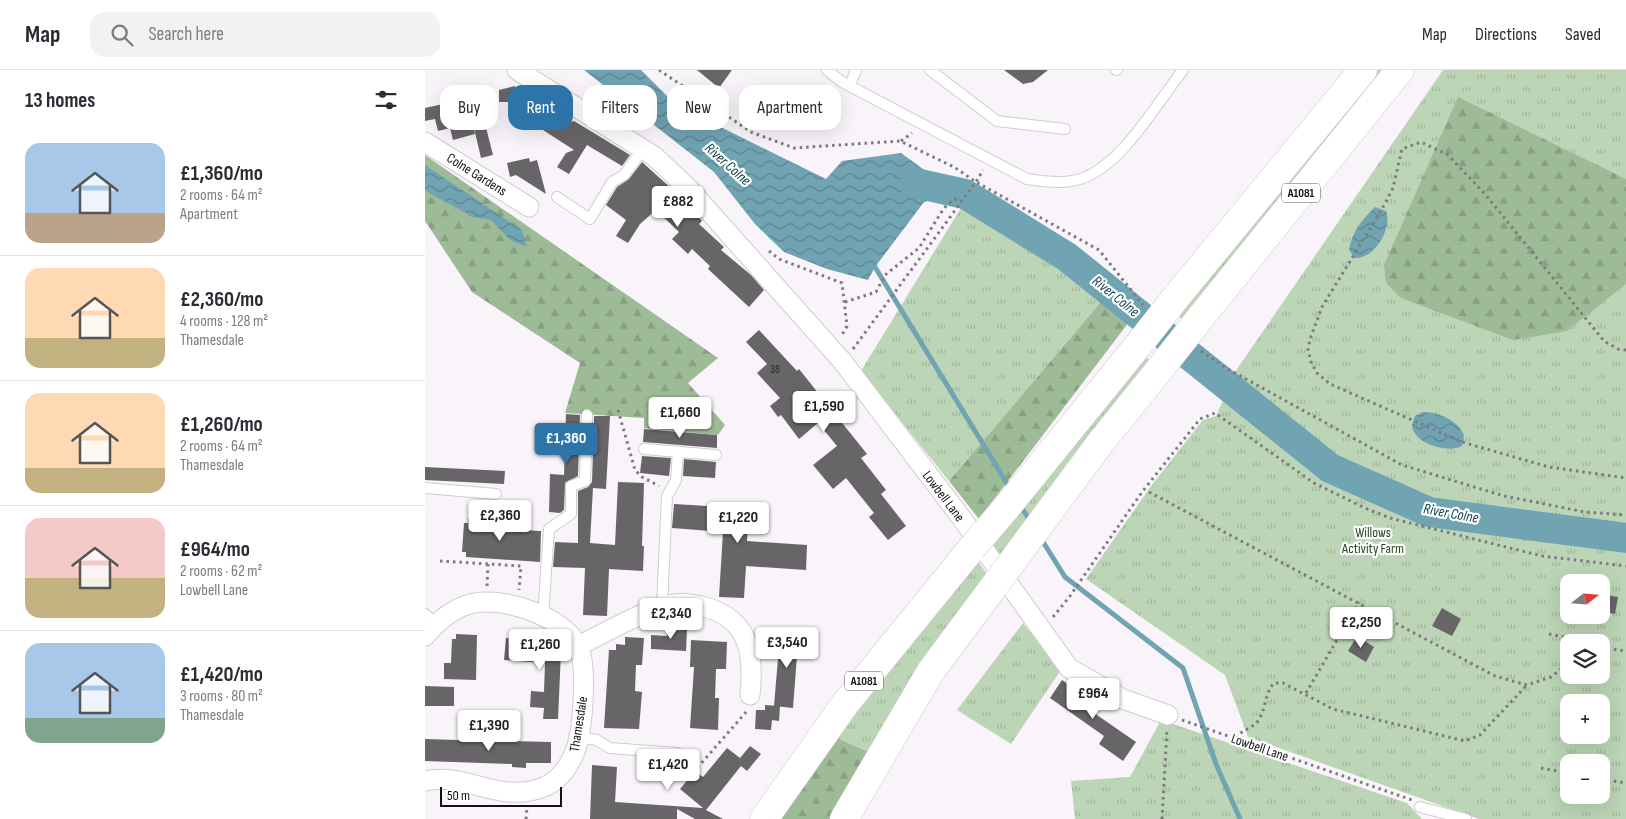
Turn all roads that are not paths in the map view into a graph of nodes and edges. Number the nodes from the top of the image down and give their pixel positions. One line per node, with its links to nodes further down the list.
1 (517, 70): 11 (street, Lowbell Lane)
2 (827, 70): 8 (lane)
3 (856, 70): 8 (lane)
4 (930, 70): 9 (lane)
5 (1183, 70): 8 (lane)
6 (1400, 70): 31 (main road, A1081, bridge)
7 (1361, 72): 30 (main road, A1081, bridge)
8 (850, 85)
9 (1065, 128)
10 (425, 142): 13 (street, Colne Gardens)
11 (643, 149): 12 (lane); 25 (street, Lowbell Lane)
12 (557, 197)
13 (529, 207)
14 (587, 415): 21 (lane)
15 (644, 449): 16 (lane)
16 (678, 452): 17 (lane); 20 (lane)
17 (716, 455)
18 (425, 488): 19 (lane)
19 (496, 494)
20 (662, 606): 23 (street); 24 (street)
21 (543, 616): 22 (street, Thamesdale); 23 (street, Thamesdale)
22 (429, 624)
23 (578, 646): 26 (street, Thamesdale)
24 (750, 695)
25 (1168, 715)
26 (579, 736): 27 (lane); 28 (street, Thamesdale)
27 (677, 753)
28 (425, 780)
29 (1420, 807): 32 (lane)
30 (764, 819)
31 (844, 819)
32 (1466, 819)

